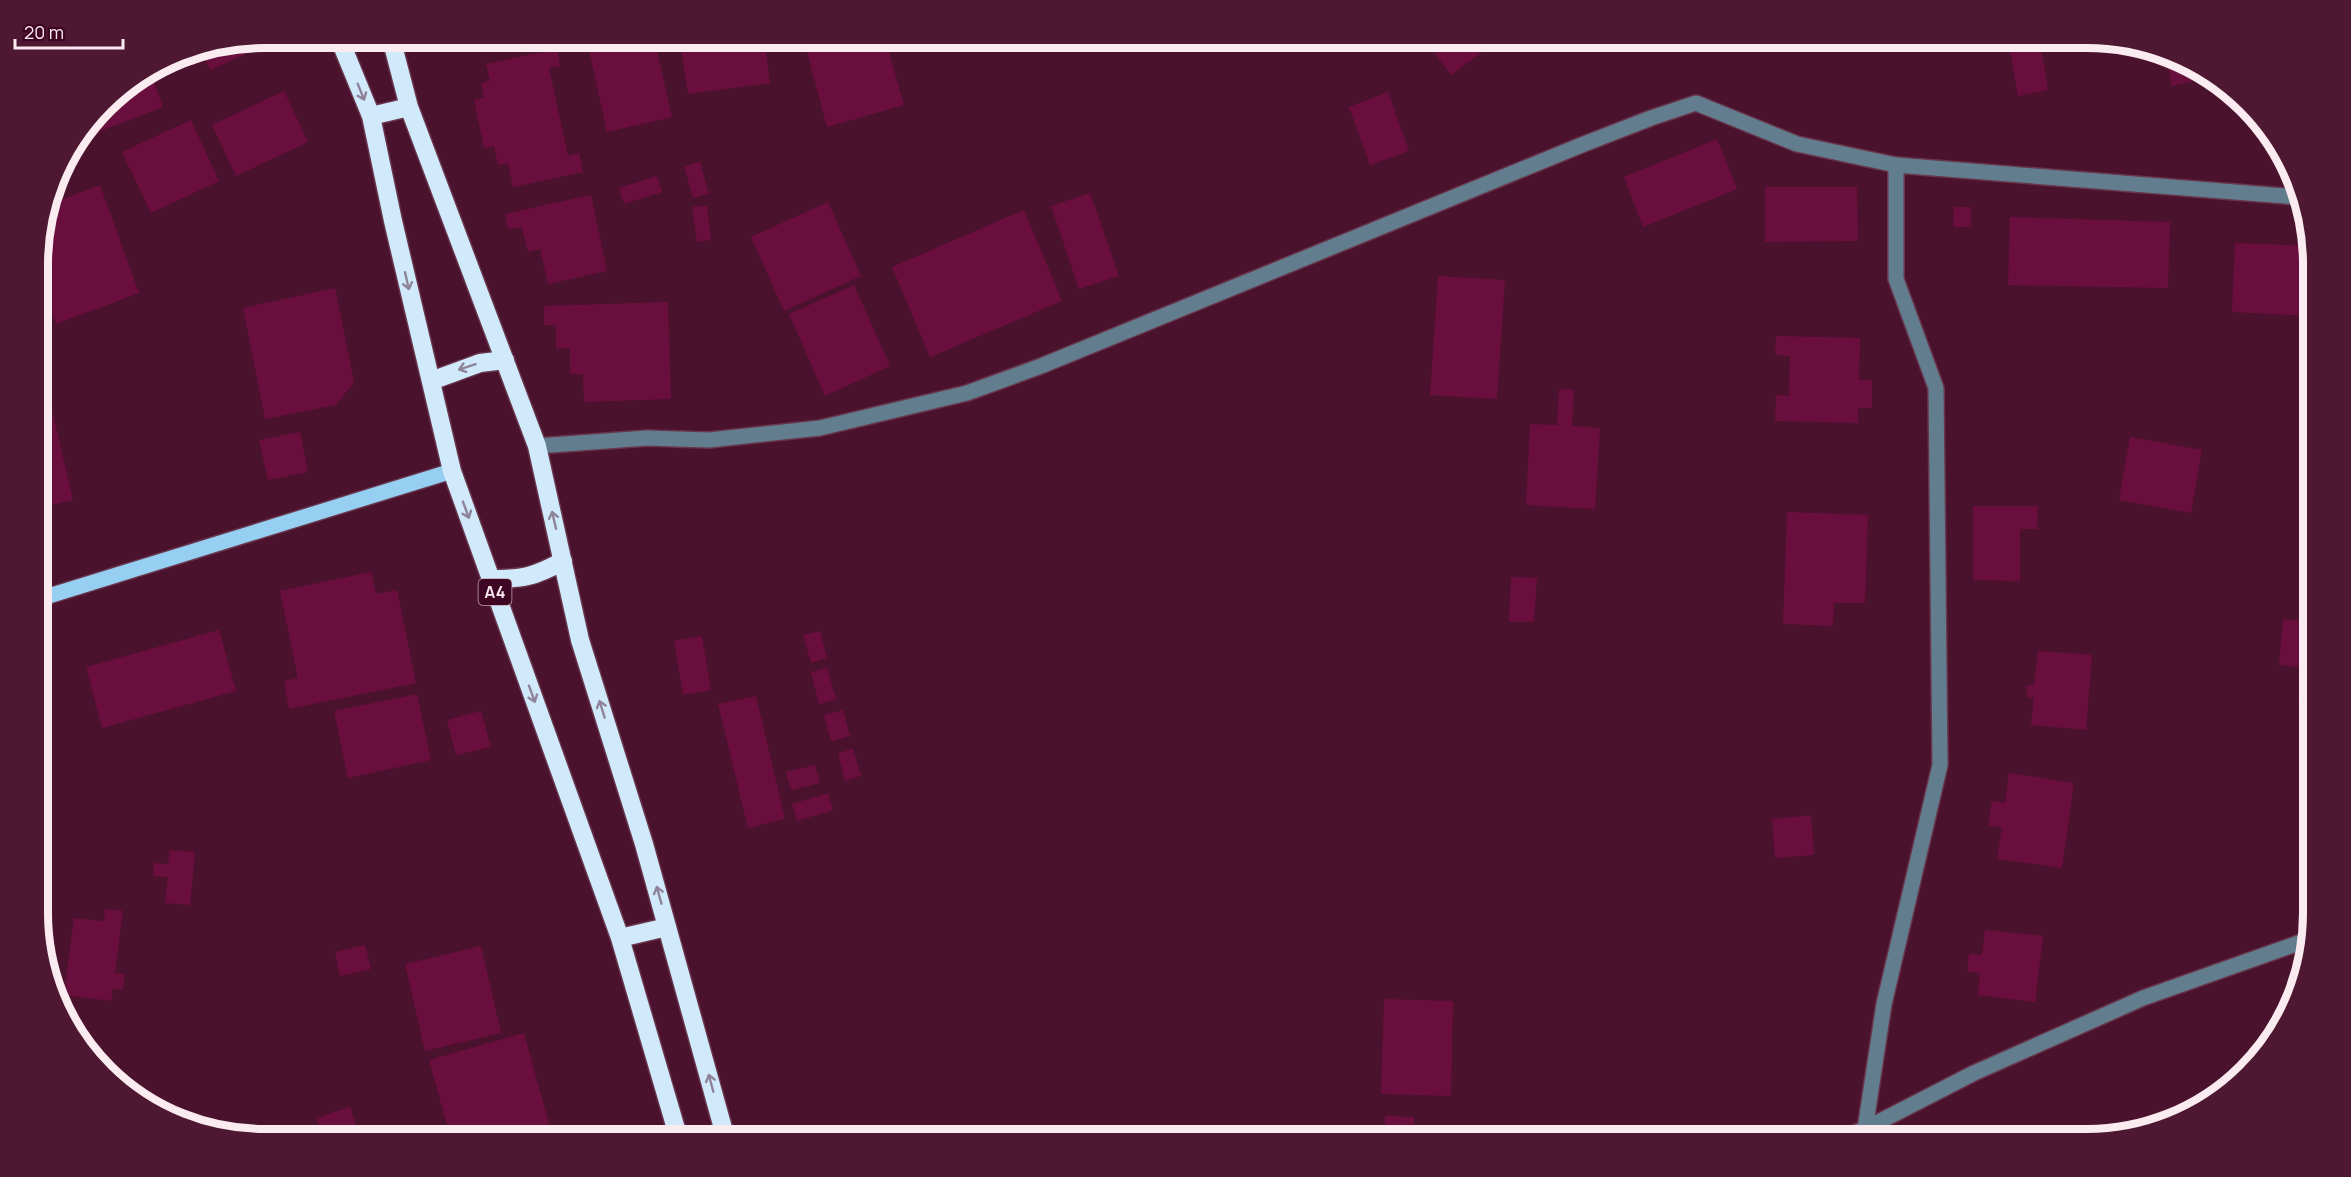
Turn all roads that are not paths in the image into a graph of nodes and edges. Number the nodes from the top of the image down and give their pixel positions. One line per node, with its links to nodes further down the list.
1 (343, 48): 4 (highway, A4, one-way to 4)
2 (394, 48): 3 (highway)
3 (409, 107): 4 (highway); 7 (highway)
4 (371, 116): 8 (highway, A4, one-way to 8)
5 (1896, 165): 6 (street); 9 (street); 19 (street)
6 (2292, 197)
7 (505, 360): 8 (highway, one-way to 8); 9 (highway)
8 (431, 381): 10 (highway, A4)
9 (537, 446): 11 (highway, one-way to 9)
10 (452, 471): 12 (highway, A4, one-way to 12); 13 (main road)
11 (563, 561): 12 (highway); 14 (highway, one-way to 11)
12 (490, 579): 15 (highway, A4, one-way to 15)
13 (48, 596)
14 (667, 927): 15 (highway); 18 (highway, one-way to 14)
15 (620, 938): 17 (highway, A4)
16 (2301, 942): 19 (street)
17 (675, 1129)
18 (723, 1129)
19 (1865, 1129)

